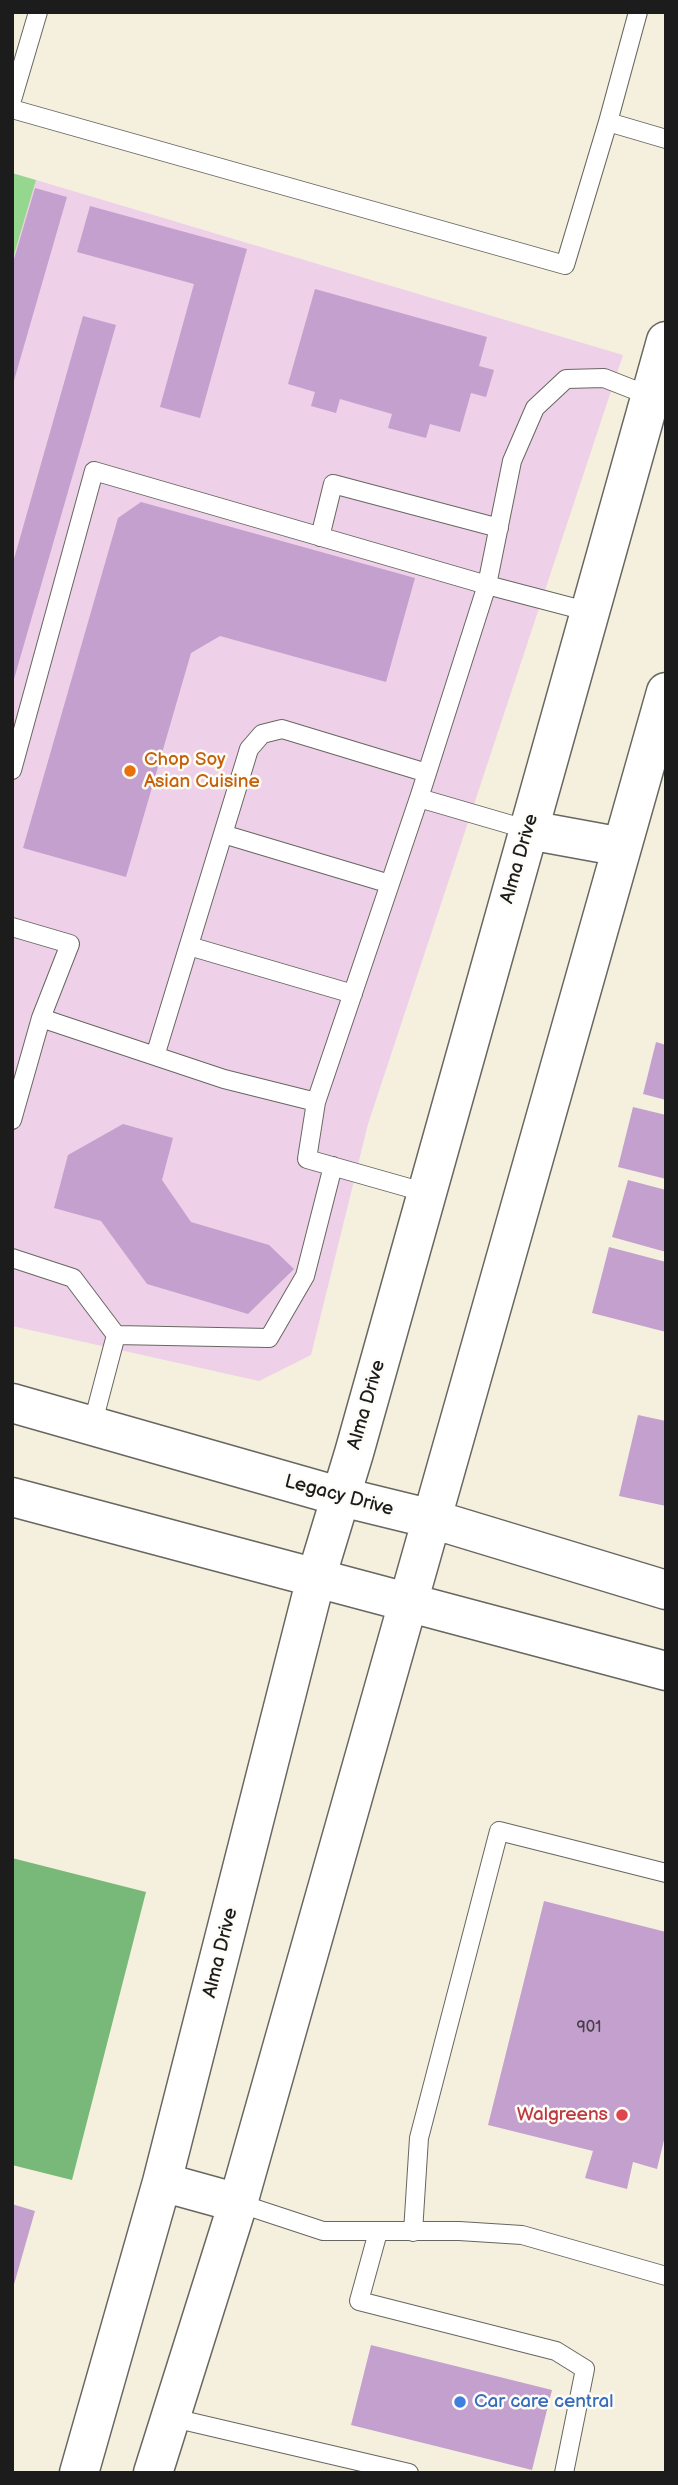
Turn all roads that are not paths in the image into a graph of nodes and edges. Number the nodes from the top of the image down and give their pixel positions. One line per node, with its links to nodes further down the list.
1 (38, 12): 3 (lane)
2 (638, 12): 5 (lane)
3 (12, 100)
4 (12, 109): 5 (lane)
5 (608, 122): 6 (lane)
6 (666, 139)
7 (666, 341): 8 (main road, Alma Drive)
8 (650, 396): 9 (lane); 12 (main road, Alma Drive)
9 (499, 528): 10 (lane); 11 (lane)
10 (320, 537): 11 (lane); 14 (lane)
11 (487, 585): 12 (lane); 15 (lane)
12 (590, 612): 17 (main road, Alma Drive)
13 (666, 692): 19 (main road)
14 (12, 770)
15 (427, 773): 16 (lane); 18 (lane)
16 (419, 798): 17 (lane); 20 (lane)
17 (529, 830): 19 (main road); 29 (main road, Alma Drive)
18 (223, 834): 20 (lane); 22 (lane)
19 (622, 847): 36 (main road)
20 (390, 884): 23 (lane)
21 (12, 927): 24 (lane)
22 (189, 946): 23 (lane); 25 (lane)
23 (353, 994): 26 (lane)
24 (41, 1018): 25 (lane); 27 (lane)
25 (155, 1056): 26 (lane)
26 (316, 1102): 28 (lane)
27 (12, 1120)
28 (333, 1166): 29 (lane); 31 (lane)
29 (427, 1193): 35 (main road, Alma Drive)
30 (12, 1258): 31 (lane)
31 (116, 1335): 33 (lane)
32 (12, 1403): 33 (main road, Legacy Drive)
33 (92, 1426): 35 (main road, Legacy Drive)
34 (12, 1497): 37 (main road)
35 (341, 1497): 36 (main road, Legacy Drive); 37 (main road, Alma Drive)
36 (432, 1520): 38 (main road, Legacy Drive); 39 (main road)
37 (316, 1578): 39 (main road); 42 (main road, Alma Drive)
38 (666, 1590)
39 (406, 1603): 40 (main road); 43 (main road)
40 (666, 1671)
41 (666, 1873): 45 (lane)
42 (162, 2182): 43 (main road); 48 (main road, Alma Drive)
43 (238, 2203): 44 (lane); 47 (main road)
44 (378, 2232): 45 (lane); 51 (lane)
45 (413, 2232): 46 (lane)
46 (666, 2276)
47 (169, 2417): 49 (main road); 50 (lane)
48 (79, 2473)
49 (153, 2473)
50 (409, 2473)
51 (564, 2473)

